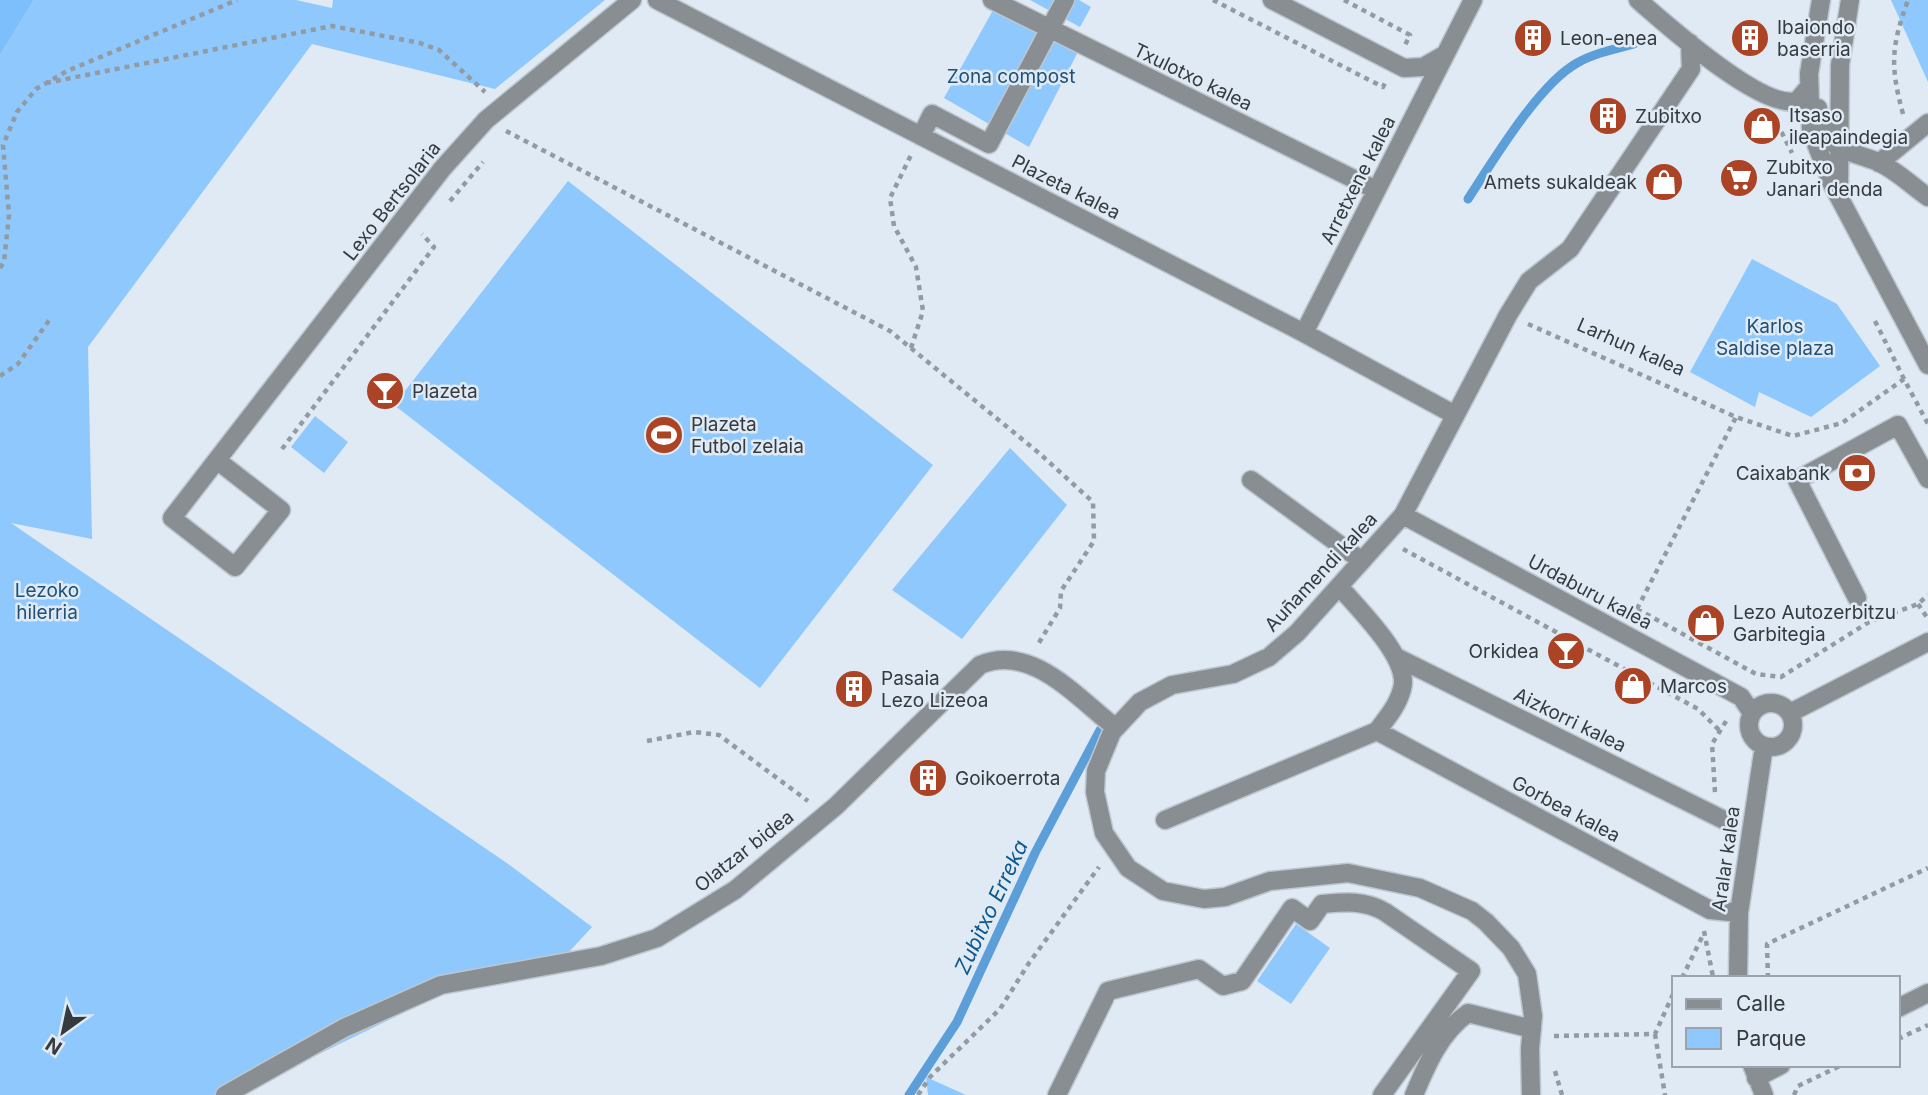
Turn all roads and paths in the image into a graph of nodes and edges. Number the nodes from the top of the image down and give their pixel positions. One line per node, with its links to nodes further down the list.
1 (237, 0): 16 (path)
2 (632, 0): 17 (street, Lexo Bertsolaria)
3 (657, 0): 21 (street, Plazeta kalea)
4 (992, 0): 12 (street, Txulotxo kalea)
5 (1065, 0): 12 (street)
6 (1272, 0): 14 (street, Arretxene kalea)
7 (1473, 0): 14 (street, Arretxene kalea)
8 (1638, 0): 13 (street)
9 (1821, 0): 15 (street)
10 (1850, 0): 23 (street)
11 (1908, 0): 25 (path)
12 (1050, 30): 21 (street); 26 (street, Txulotxo kalea)
13 (1690, 43): 15 (street); 32 (street, Auñamendi kalea)
14 (1450, 45): 26 (street, Arretxene kalea)
15 (1808, 81): 23 (street); 28 (street)
16 (46, 83): 17 (path); 31 (path)
17 (501, 107): 18 (street, Lexo Bertsolaria)
18 (486, 120): 20 (path); 42 (street, Lexo Bertsolaria)
19 (1928, 123): 25 (street)
20 (509, 132): 22 (path); 35 (path)
21 (921, 136): 34 (street, Plazeta kalea); 35 (path)
22 (500, 142)
23 (1837, 147): 25 (street); 28 (street)
24 (491, 153): 29 (path)
25 (1887, 157): 27 (street)
26 (1376, 190): 34 (street, Arretxene kalea)
27 (1928, 197)
28 (1840, 199): 36 (street)
29 (447, 204)
30 (430, 225): 41 (path)
31 (0, 268)
32 (1508, 315): 38 (street, Auñamendi kalea); 39 (path, Larhun kalea)
33 (50, 319): 37 (path)
34 (1304, 333): 38 (street, Plazeta kalea)
35 (911, 348): 54 (path)
36 (1928, 365)
37 (0, 376)
38 (1455, 415): 45 (street, Auñamendi kalea)
39 (1736, 417): 40 (path, Larhun kalea); 51 (path)
40 (1928, 424)
41 (282, 449)
42 (218, 460): 42 (street, Lexo Bertsolaria)
43 (1928, 479): 50 (street)
44 (1251, 480): 47 (street)
45 (1403, 515): 46 (street, Auñamendi kalea); 56 (street, Urdaburu kalea)
46 (1387, 532): 47 (street, Auñamendi kalea); 60 (path)
47 (1362, 561): 48 (street, Auñamendi kalea)
48 (1339, 586): 55 (street); 58 (street, Auñamendi kalea)
49 (1928, 595): 51 (path)
50 (1857, 598)
51 (1918, 604): 52 (path)
52 (1928, 619)
53 (1928, 642): 57 (street)
54 (1036, 647)
55 (1398, 658): 59 (street); 65 (street, Aizkorri kalea)
56 (1752, 713): 57 (street); 62 (street)
57 (1790, 713): 62 (street)
58 (1115, 727): 63 (street, Olatzar bidea); 66 (street, Auñamendi kalea)
59 (1377, 731): 64 (street); 68 (street, Gorbea kalea)
60 (1720, 731)
61 (647, 741): 63 (path)
62 (1764, 746): 69 (street, Aralar kalea)
63 (825, 815): 88 (street, Olatzar bidea)
64 (1165, 820)
65 (1724, 820)
66 (1104, 833): 81 (street, Auñamendi kalea); 89 (path)
67 (1928, 868): 76 (path)
68 (1710, 910): 69 (street, Gorbea kalea); 70 (path)
69 (1739, 913): 75 (street, Aralar kalea)
70 (1703, 935): 71 (path); 72 (path)
71 (1712, 969): 73 (path); 74 (path)
72 (1683, 976)
73 (1709, 976)
74 (1714, 976)
75 (1738, 976)
76 (1768, 976)
77 (1928, 993): 79 (street)
78 (1672, 996): 83 (path)
79 (1900, 1007)
80 (1928, 1025): 84 (path)
81 (1532, 1029): 92 (street); 93 (street, Auñamendi kalea)
82 (1554, 1034): 83 (path)
83 (1655, 1034): 94 (path)
84 (1900, 1038)
85 (1773, 1067): 87 (street)
86 (1838, 1067): 96 (path)
87 (1754, 1072): 95 (street)
88 (225, 1095)
89 (918, 1095)
90 (1057, 1095): 91 (street)
91 (1382, 1095)
92 (1414, 1095)
93 (1531, 1095)
94 (1665, 1095)
95 (1764, 1095)
96 (1794, 1095)

